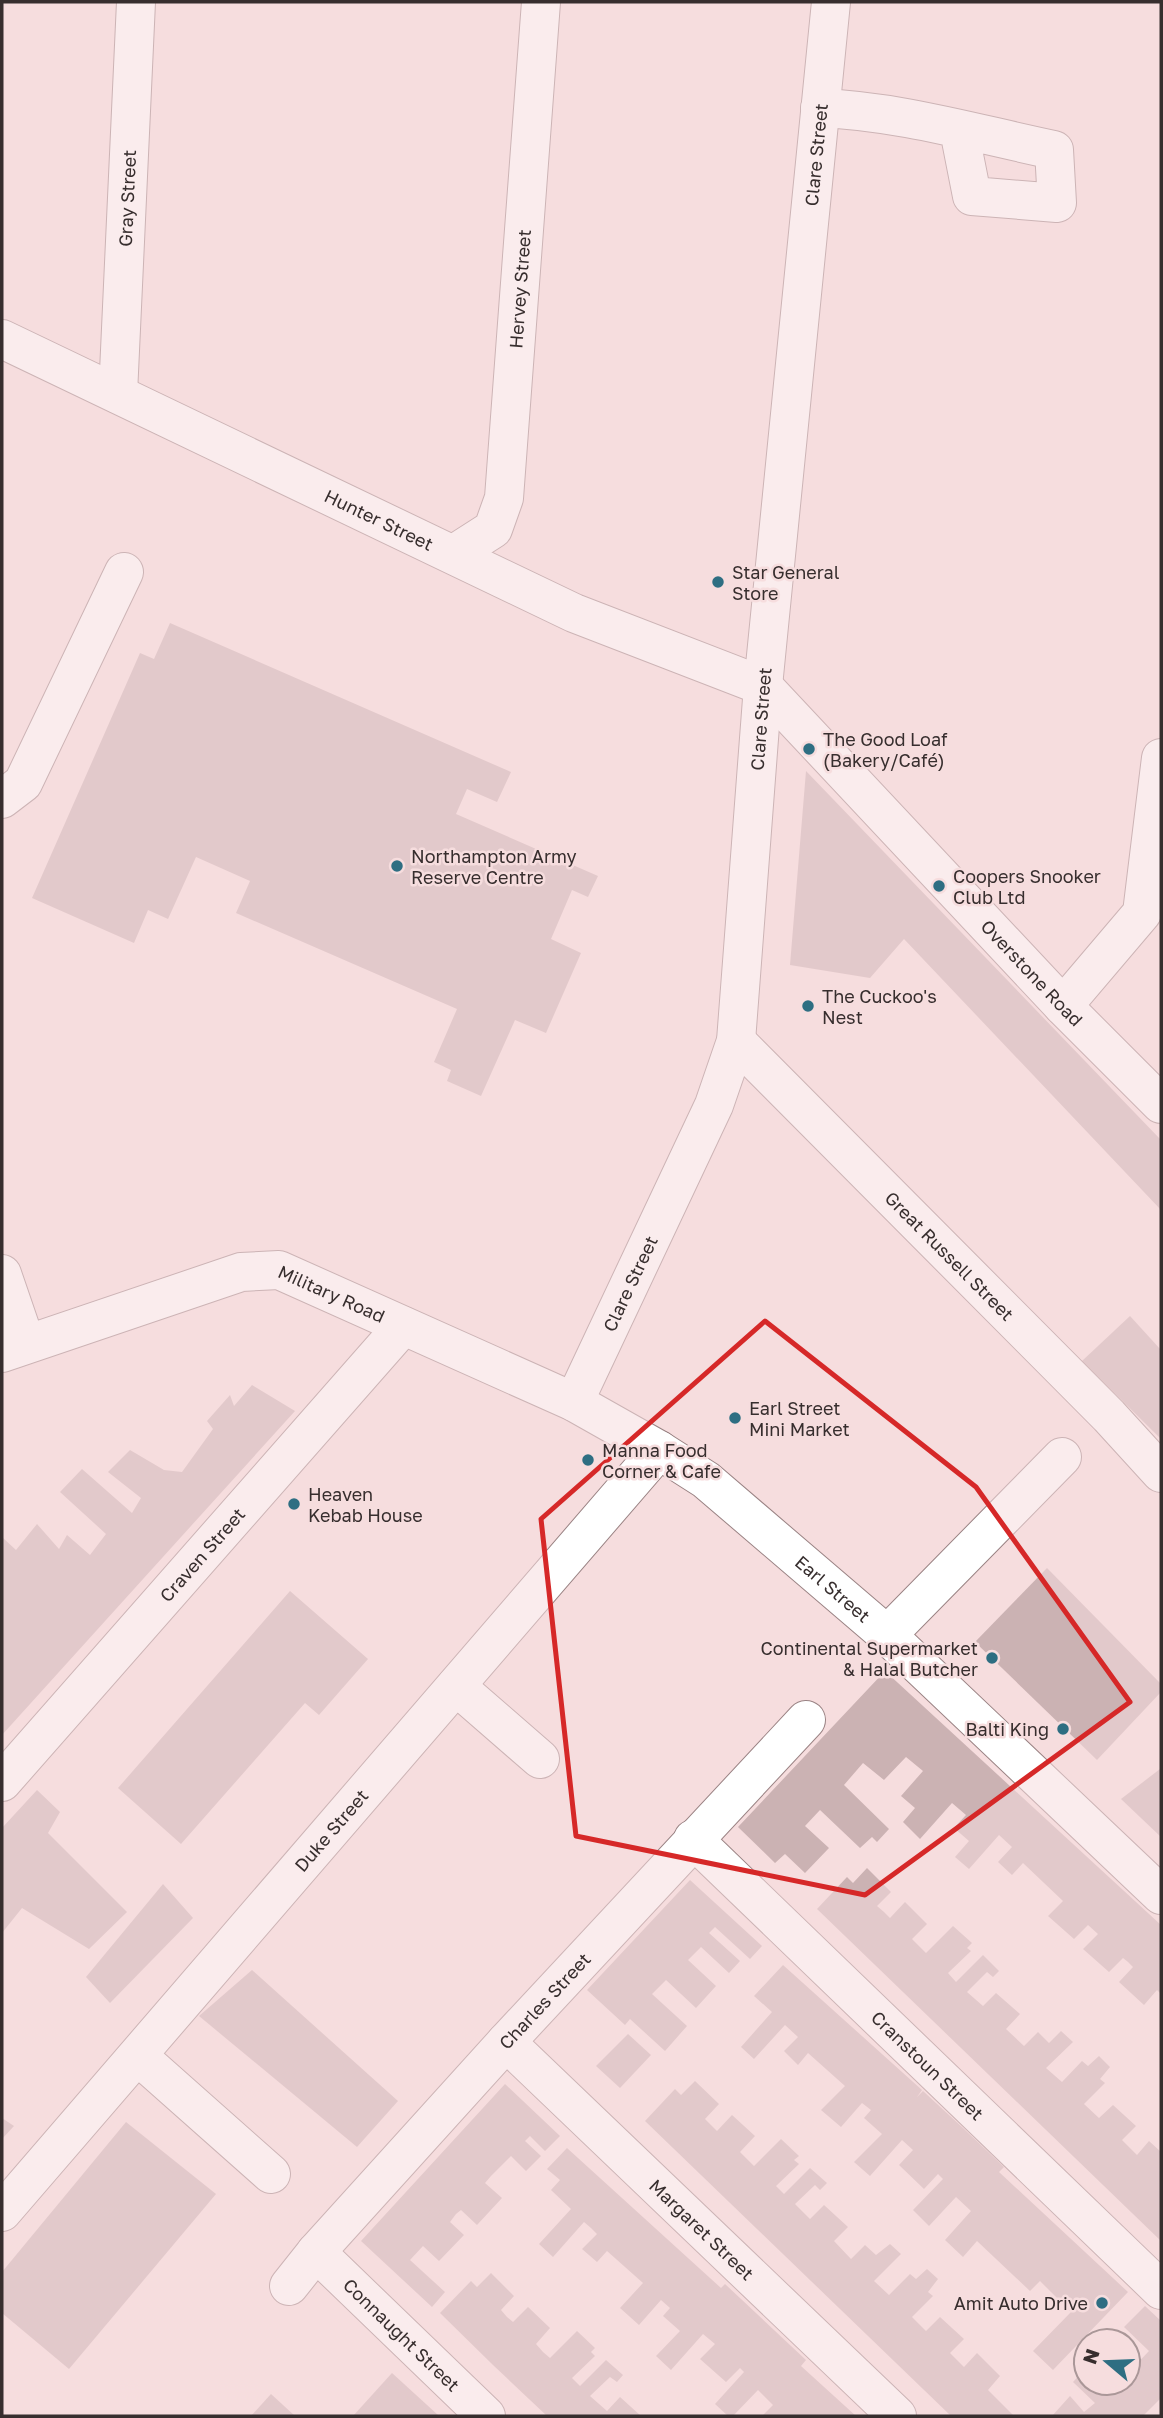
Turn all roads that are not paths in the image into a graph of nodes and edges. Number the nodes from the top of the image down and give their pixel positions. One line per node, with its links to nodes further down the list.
1 (136, 2): 7 (street, Gray Street)
2 (541, 2): 8 (street, Hervey Street)
3 (831, 2): 4 (street, Clare Street)
4 (820, 108): 5 (street); 10 (street, Clare Street)
5 (959, 130)
6 (2, 339): 7 (street, Hunter Street)
7 (118, 394): 8 (street, Hunter Street)
8 (454, 554): 10 (street, Hunter Street)
9 (124, 572): 12 (street)
10 (763, 686): 13 (street, Overstone Road); 14 (street, Clare Street)
11 (1161, 758): 13 (street)
12 (2, 799)
13 (1063, 1006): 15 (street, Overstone Road)
14 (736, 1041): 19 (street, Clare Street); 22 (street, Great Russell Street)
15 (1161, 1104)
16 (2, 1274): 18 (street)
17 (403, 1326): 18 (street, Military Road); 19 (street, Military Road); 27 (street, Craven Street)
18 (14, 1349)
19 (574, 1402): 20 (street, Earl Street)
20 (659, 1450): 23 (street, Earl Street); 24 (street, Duke Street)
21 (1062, 1457): 23 (street)
22 (1161, 1473)
23 (887, 1635): 29 (street, Earl Street)
24 (456, 1686): 26 (street); 31 (street, Duke Street)
25 (806, 1720): 28 (street, Charles Street)
26 (540, 1759)
27 (2, 1782)
28 (693, 1839): 30 (street, Charles Street); 36 (street, Cranstoun Street)
29 (1161, 1895)
30 (506, 2042): 34 (street, Charles Street); 38 (street, Margaret Street)
31 (138, 2056): 32 (street); 33 (street, Duke Street)
32 (271, 2174)
33 (2, 2212)
34 (316, 2252): 35 (street, Charles Street); 37 (street, Connaught Street)
35 (289, 2287)
36 (1161, 2290)
37 (486, 2416)
38 (897, 2416)

